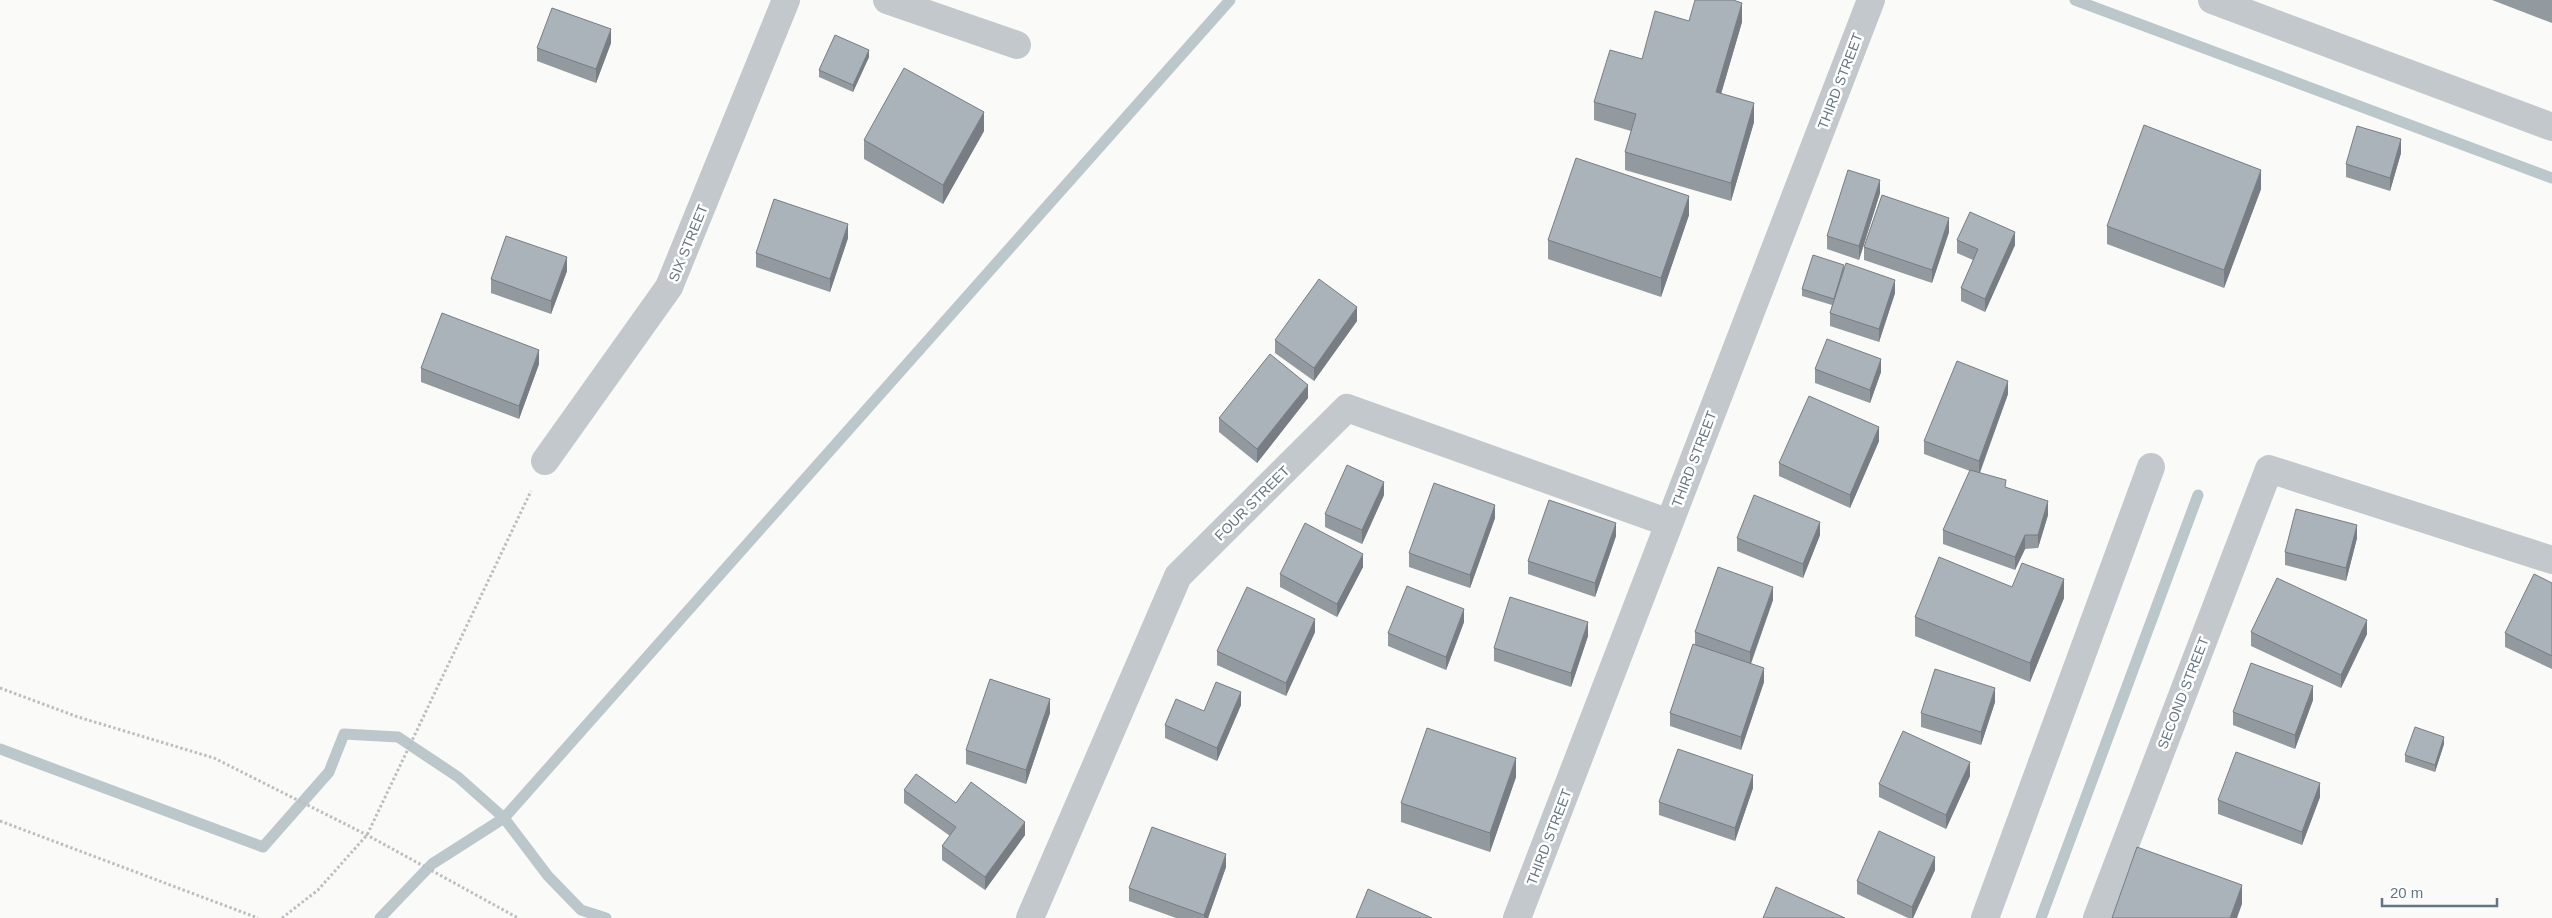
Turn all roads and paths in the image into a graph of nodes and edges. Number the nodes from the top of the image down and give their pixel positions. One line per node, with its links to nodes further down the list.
1 (786, 0): 7 (street, SIX STREET)
2 (887, 0): 5 (street)
3 (1872, 0): 9 (street, THIRD STREET)
4 (2212, 0): 6 (street)
5 (1017, 45)
6 (2552, 127)
7 (545, 461): 13 (path)
8 (2151, 467): 19 (street)
9 (1669, 524): 17 (street, FOUR STREET); 18 (street, THIRD STREET)
10 (2552, 560): 20 (street, SECOND STREET)
11 (0, 688): 13 (path)
12 (0, 821): 14 (path)
13 (367, 835): 15 (path); 16 (path)
14 (258, 918)
15 (282, 918)
16 (518, 918)
17 (1030, 918)
18 (1517, 918)
19 (1985, 918)
20 (2097, 918)

